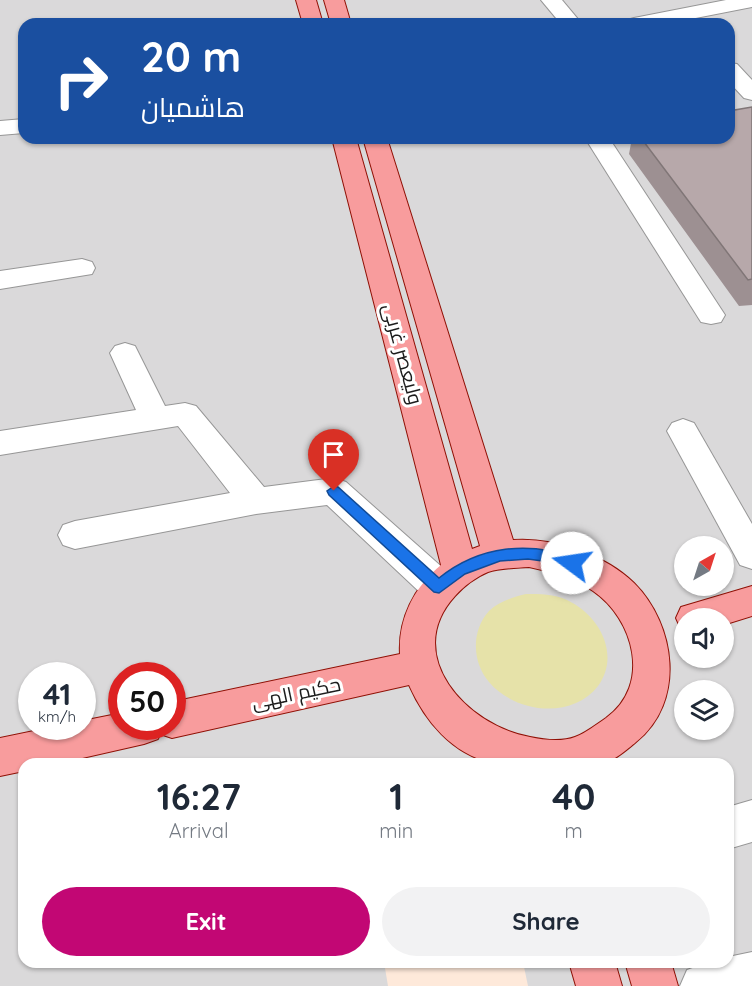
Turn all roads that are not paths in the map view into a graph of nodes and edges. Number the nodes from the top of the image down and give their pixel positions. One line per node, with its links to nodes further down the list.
1 (306, 0): 6 (main road)
2 (334, 0): 7 (main road)
3 (551, 0): 8 (street)
4 (752, 1): 5 (street)
5 (697, 5): 9 (street)
6 (311, 18)
7 (339, 18)
8 (567, 18)
9 (683, 18)
10 (735, 75): 11 (street)
11 (752, 93)
12 (18, 126): 13 (street)
13 (0, 128)
14 (345, 144): 28 (main road, ولیعصر غربی)
15 (377, 144): 26 (main road, ولیعصر غربی)
16 (601, 144): 19 (street)
17 (82, 268): 18 (street)
18 (0, 280)
19 (711, 315)
20 (125, 353): 21 (street)
21 (156, 419): 23 (street); 24 (street)
22 (683, 431): 27 (street)
23 (0, 443)
24 (256, 501): 25 (street); 28 (street)
25 (75, 535)
26 (500, 555): 28 (main road); 32 (main road)
27 (752, 555)
28 (450, 579): 33 (main road)
29 (752, 602): 30 (main road)
30 (730, 608)
31 (674, 624): 32 (main road)
32 (646, 632): 40 (main road)
33 (420, 666): 34 (main road, حکیم الهی); 37 (main road)
34 (186, 717)
35 (108, 734): 36 (main road)
36 (0, 757)
37 (526, 758)
38 (554, 758): 39 (main road)
39 (574, 758)
40 (585, 758)
41 (752, 822): 42 (street)
42 (734, 826)
43 (594, 968): 46 (main road)
44 (650, 968): 47 (main road)
45 (752, 975): 48 (street)
46 (599, 986)
47 (655, 986)
48 (703, 986)

